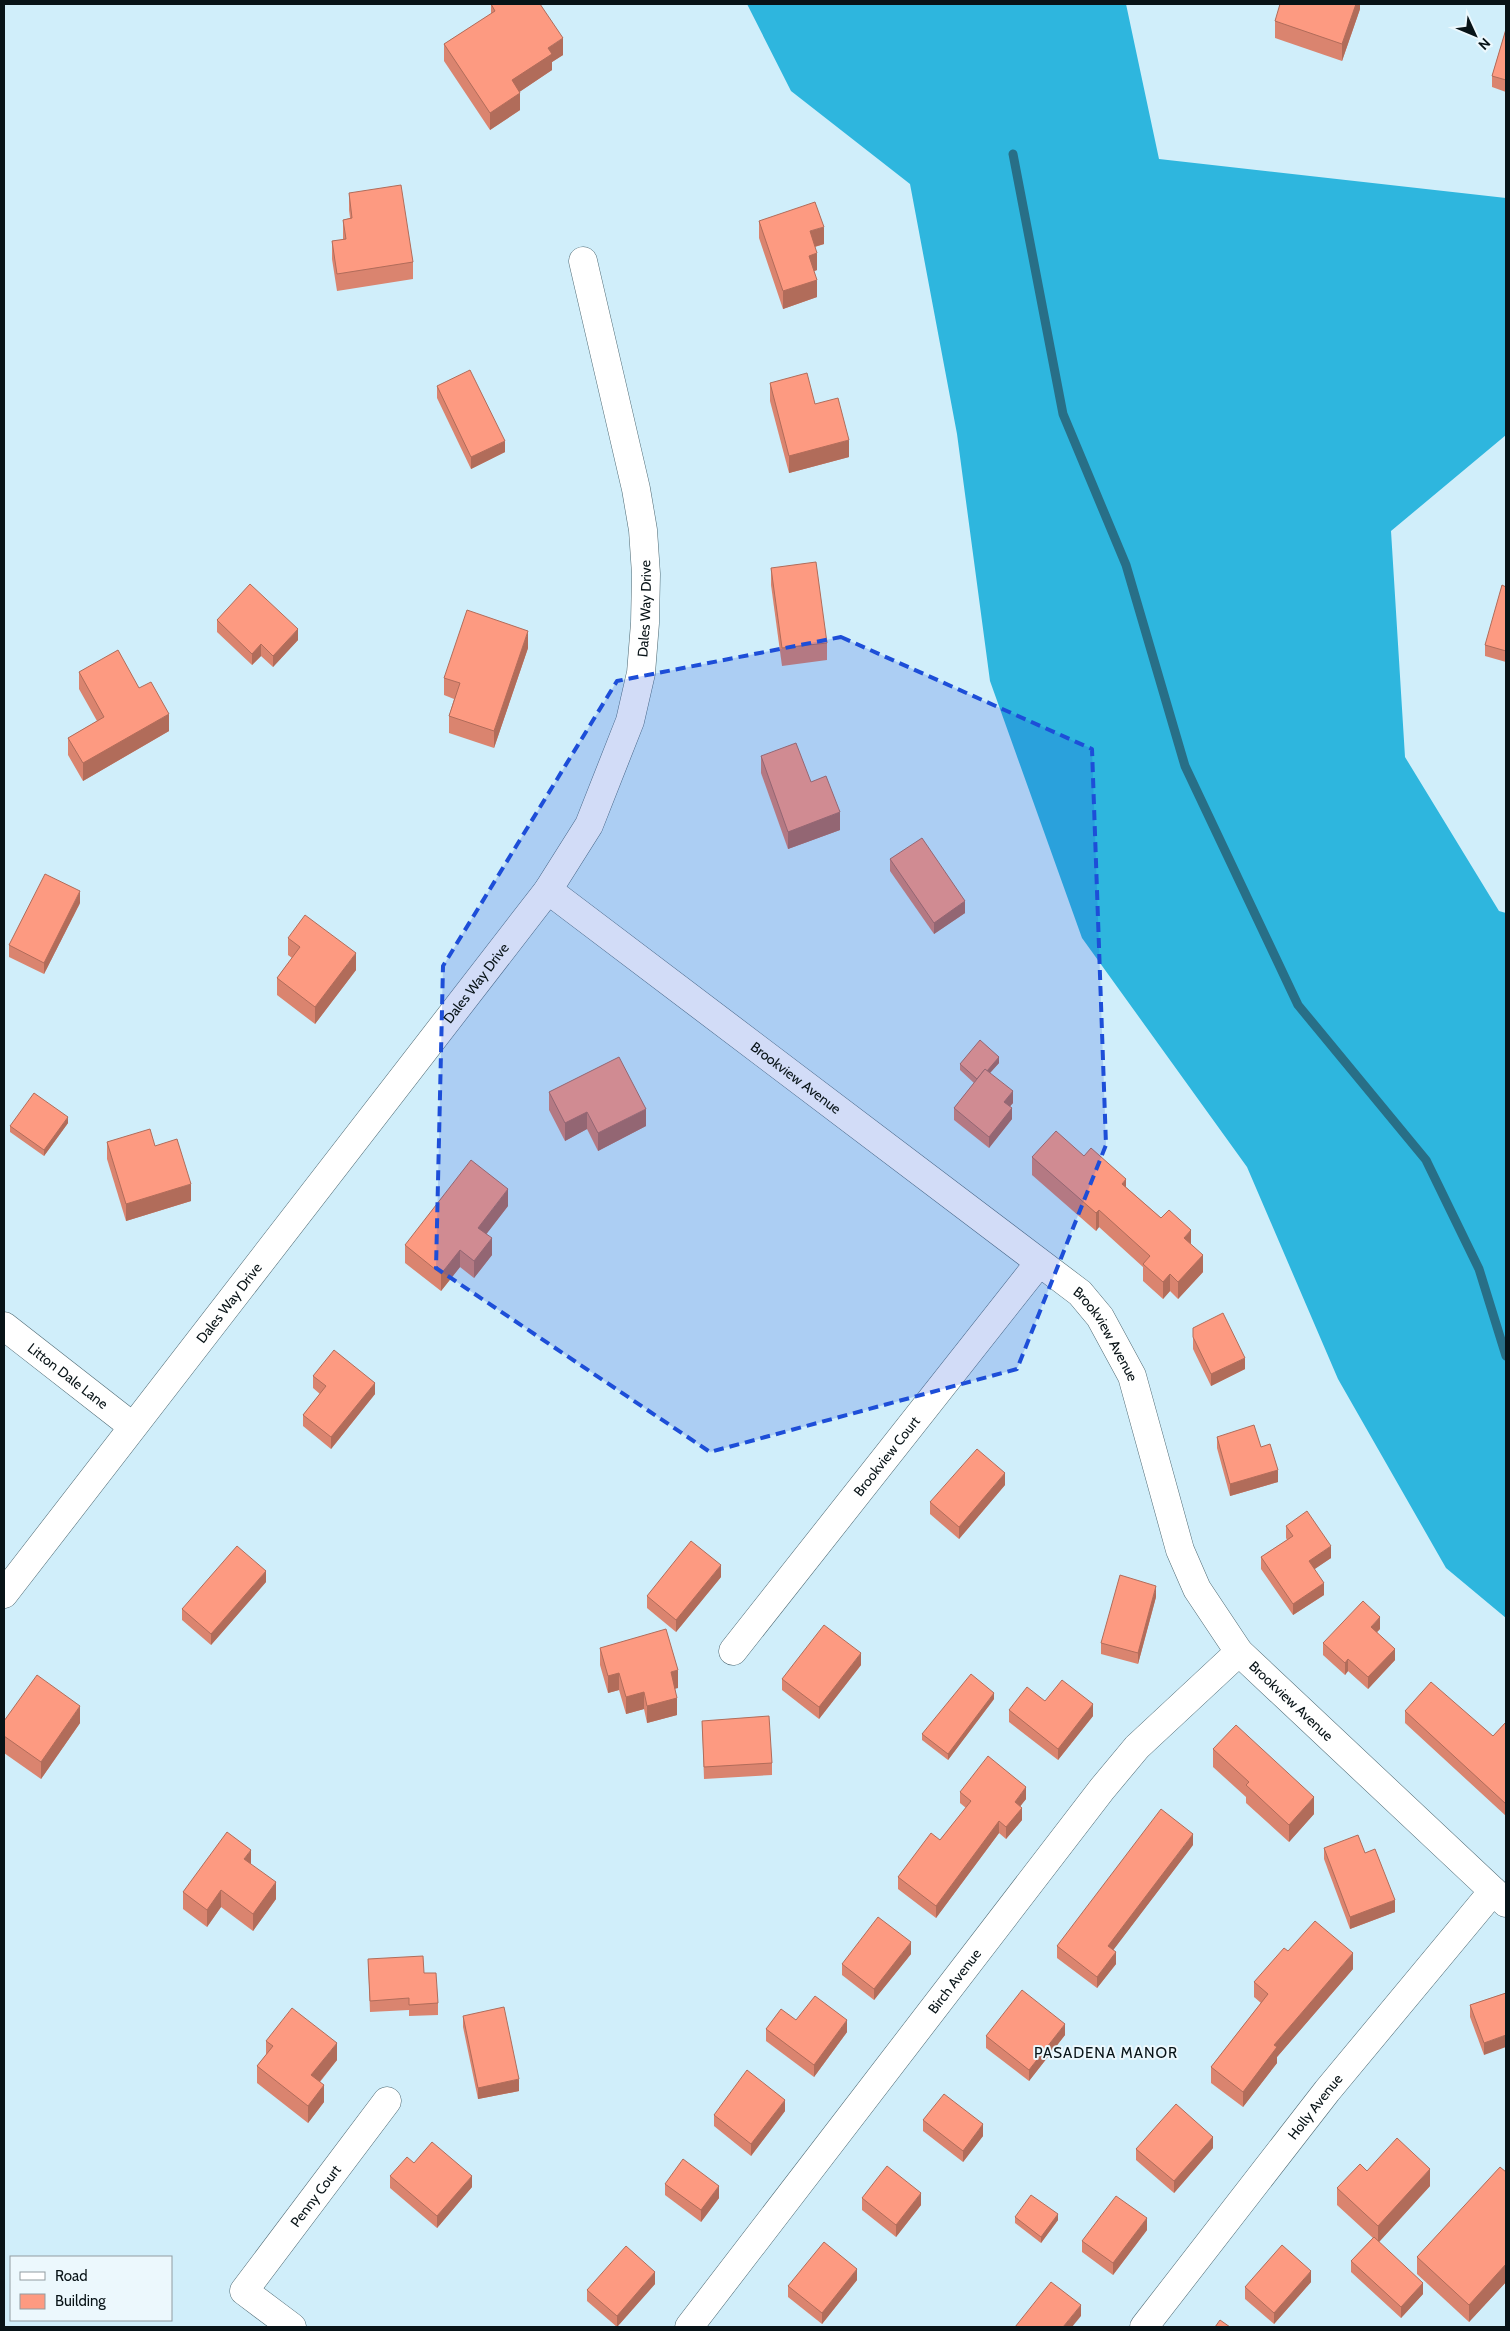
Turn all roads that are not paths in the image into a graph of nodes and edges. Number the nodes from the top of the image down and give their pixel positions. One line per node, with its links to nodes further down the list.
1 (583, 261): 2 (street, Dales Way Drive)
2 (548, 890): 3 (street, Brookview Avenue); 5 (street, Dales Way Drive)
3 (1039, 1263): 7 (street, Brookview Court); 8 (street, Brookview Avenue)
4 (4, 1326): 5 (street, Litton Dale Lane)
5 (132, 1426): 6 (street, Dales Way Drive)
6 (4, 1594)
7 (733, 1651)
8 (1239, 1652): 9 (street, Brookview Avenue); 12 (street, Birch Avenue)
9 (1500, 1897): 13 (street, Holly Avenue)
10 (388, 2101): 11 (street, Penny Court)
11 (292, 2327)
12 (689, 2327)
13 (1144, 2327)

